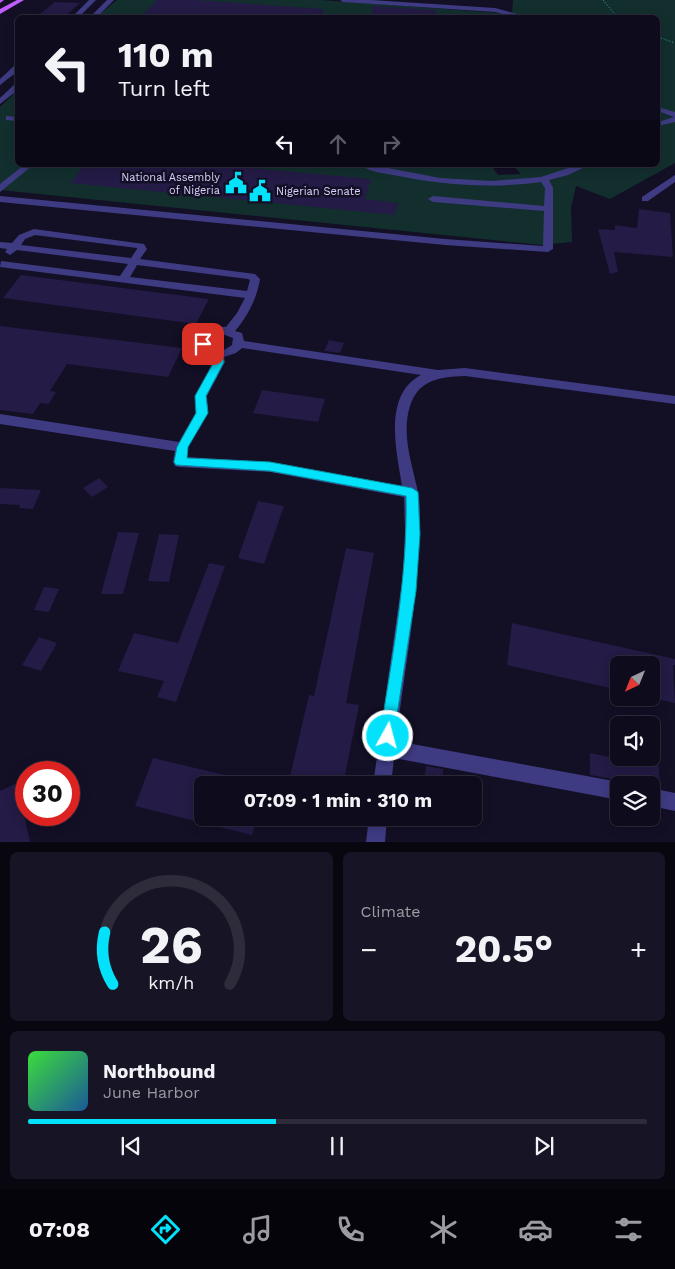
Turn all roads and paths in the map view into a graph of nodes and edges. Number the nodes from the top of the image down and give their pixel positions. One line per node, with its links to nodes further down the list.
1 (21, 0): 6 (main road)
2 (94, 0): 7 (street)
3 (343, 0): 9 (street)
4 (603, 0): 10 (path)
5 (110, 1): 8 (street)
6 (0, 12)
7 (77, 15)
8 (95, 15)
9 (516, 15)
10 (616, 15)
11 (660, 38): 12 (path)
12 (675, 43)
13 (15, 70): 15 (street)
14 (0, 74): 15 (street)
15 (9, 75): 16 (street); 17 (street)
16 (15, 75)
17 (0, 83)
18 (15, 88): 19 (street)
19 (0, 102)
20 (660, 110): 21 (street)
21 (675, 115)
22 (675, 119): 23 (street)
23 (660, 123)
24 (27, 167): 29 (street)
25 (373, 167): 27 (street)
26 (579, 167): 27 (street)
27 (544, 178): 33 (street)
28 (675, 178): 32 (street)
29 (0, 189)
30 (0, 198): 33 (street)
31 (433, 199): 33 (street)
32 (645, 199)
33 (549, 208)
34 (0, 245): 35 (street)
35 (15, 246): 36 (street); 36 (street); 37 (street)
36 (134, 261): 38 (street); 39 (street)
37 (1, 265): 38 (street)
38 (123, 279): 39 (street)
39 (250, 295): 40 (street)
40 (229, 331): 41 (street); 42 (street)
41 (239, 344): 42 (street); 43 (street)
42 (217, 354): 46 (street)
43 (437, 373): 44 (street); 47 (street)
44 (675, 400)
45 (0, 419): 46 (street)
46 (182, 447): 47 (street)
47 (412, 492): 48 (street)
48 (387, 748): 49 (street); 50 (street)
49 (383, 776)
50 (610, 789)
51 (660, 800): 52 (street)
52 (675, 802)
53 (377, 826): 54 (street)
54 (374, 842)

